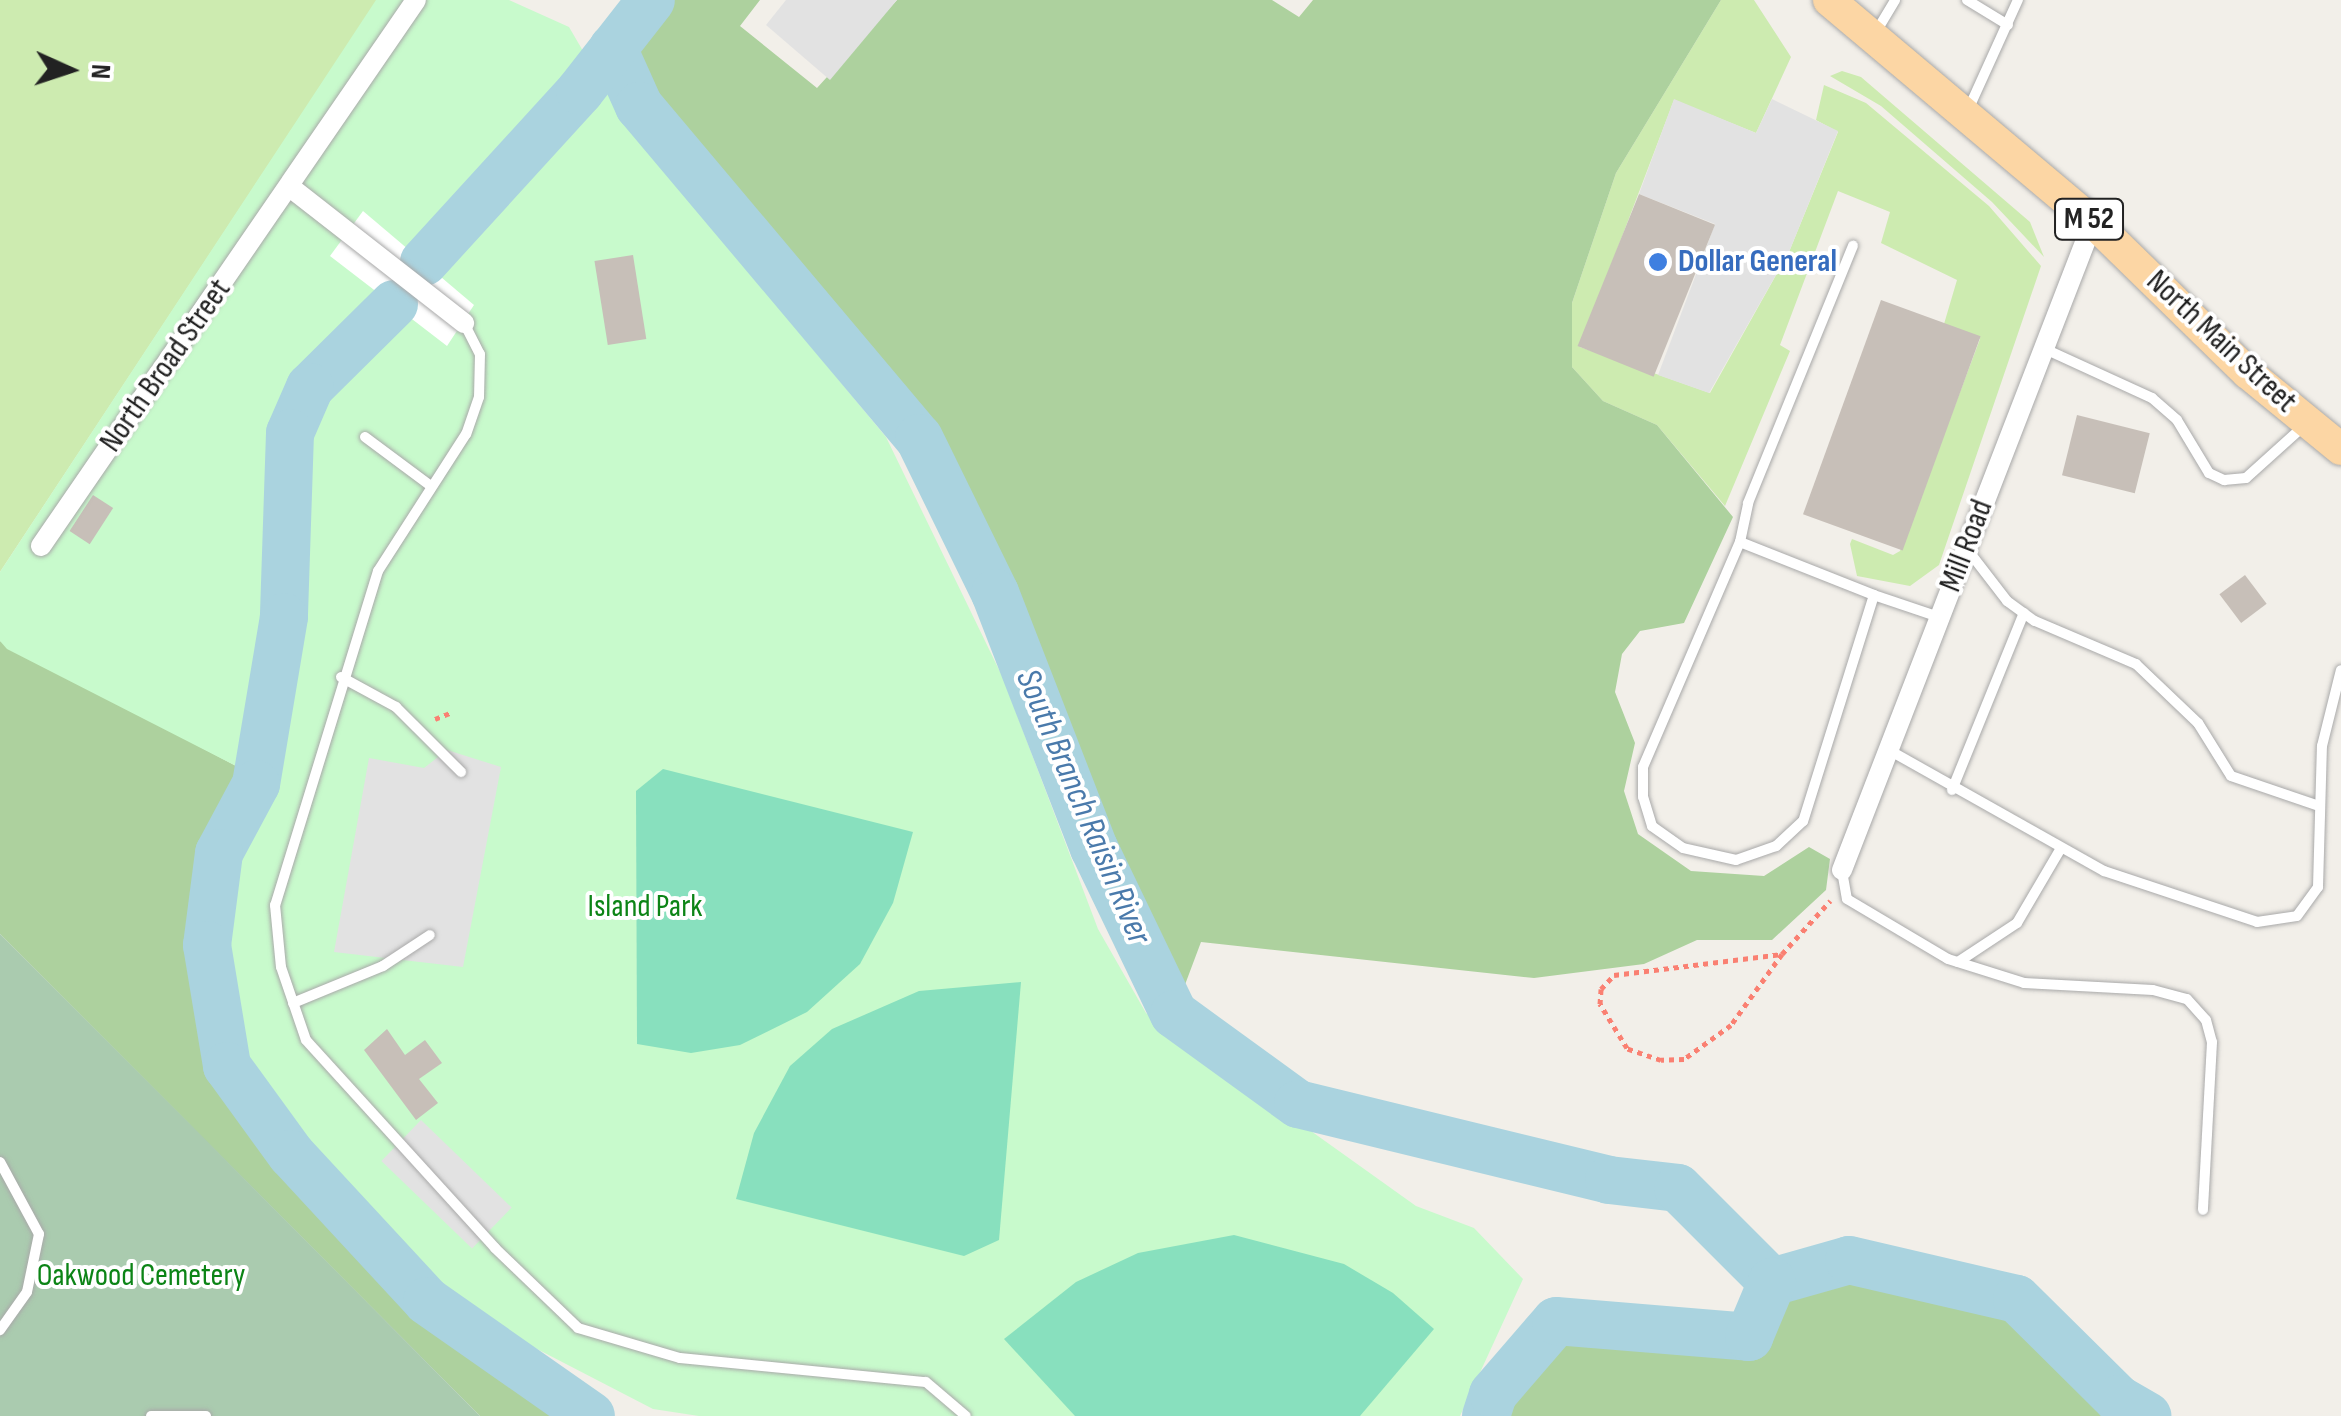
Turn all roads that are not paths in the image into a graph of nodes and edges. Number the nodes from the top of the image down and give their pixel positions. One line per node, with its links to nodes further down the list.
1 (416, 0): 9 (street, North Broad Street)
2 (1828, 0): 7 (main road, North Main Street / M 52)
3 (1895, 0): 7 (lane)
4 (1967, 0): 6 (lane)
5 (2018, 0): 6 (lane)
6 (2008, 25): 8 (lane)
7 (1873, 37): 8 (main road, North Main Street / M 52)
8 (1966, 115): 10 (main road, North Main Street / M 52)
9 (290, 187): 12 (street); 19 (street, North Broad Street)
10 (2093, 222): 13 (street, Mill Road); 14 (main road, North Main Street / M 52)
11 (1853, 246): 18 (lane)
12 (464, 323): 17 (lane)
13 (2044, 349): 14 (lane); 20 (street, Mill Road)
14 (2308, 422): 16 (main road, North Main Street / M 52)
15 (365, 437): 17 (lane)
16 (2341, 449)
17 (431, 486): 25 (lane)
18 (1740, 542): 21 (lane); 21 (lane)
19 (41, 546)
20 (1966, 548): 22 (lane); 23 (street, Mill Road)
21 (1874, 595): 23 (lane)
22 (2024, 614): 28 (lane); 29 (lane)
23 (1940, 617): 26 (street, Mill Road)
24 (2341, 670): 29 (lane)
25 (341, 677): 27 (lane); 34 (lane)
26 (1888, 749): 28 (lane); 31 (street, Mill Road)
27 (461, 772)
28 (1952, 790): 30 (lane)
29 (2319, 806): 30 (lane)
30 (2061, 848): 33 (lane)
31 (1842, 870): 33 (lane)
32 (430, 936): 34 (lane)
33 (1958, 962): 36 (lane)
34 (293, 1004): 40 (lane)
35 (0, 1162): 37 (lane)
36 (2204, 1210)
37 (0, 1330)
38 (152, 1416): 39 (lane)
39 (206, 1416)
40 (966, 1416)

